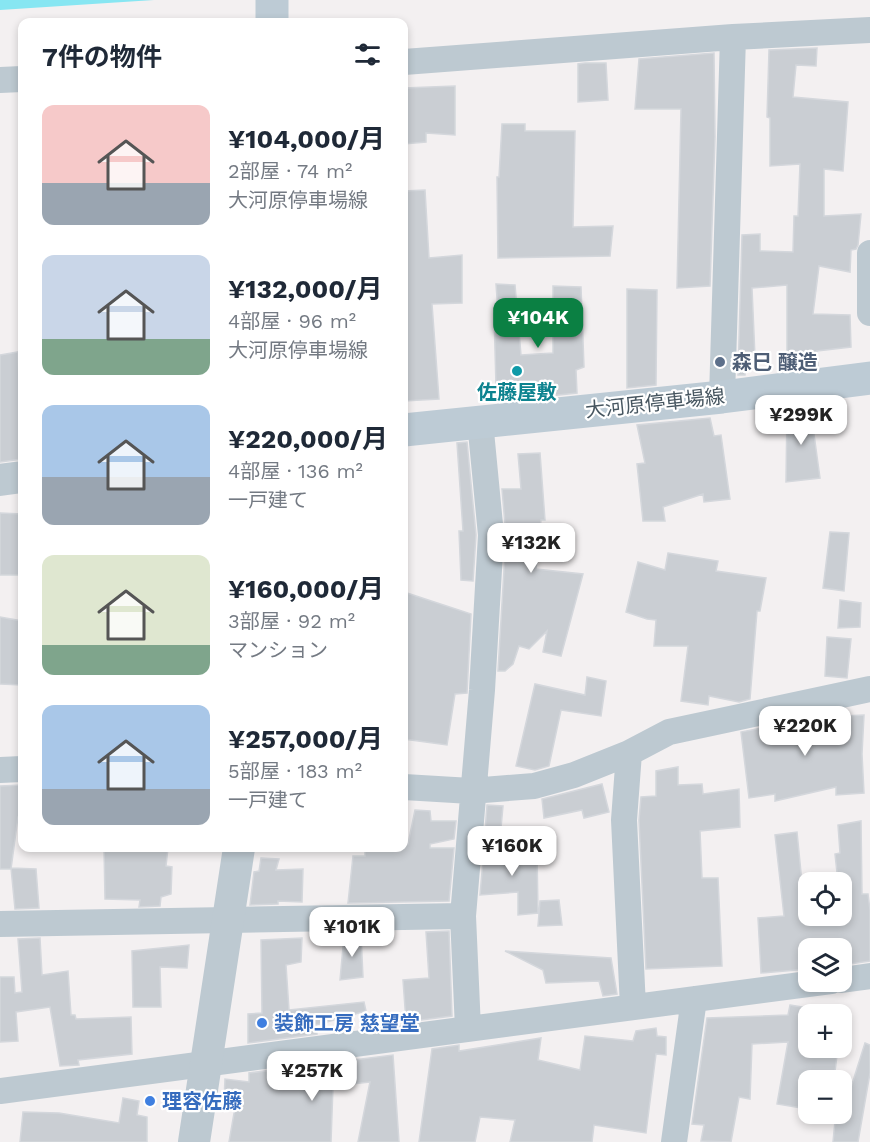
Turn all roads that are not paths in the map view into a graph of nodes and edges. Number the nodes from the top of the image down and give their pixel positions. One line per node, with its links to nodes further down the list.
1 (272, 0): 2 (main road)
2 (272, 18)
3 (870, 30): 4 (street)
4 (733, 37): 5 (street); 11 (street)
5 (408, 62)
6 (18, 79): 7 (street)
7 (0, 80)
8 (870, 253): 9 (street)
9 (870, 313)
10 (870, 378): 11 (main road, 大河原停車場線)
11 (722, 397): 12 (main road, 大河原停車場線)
12 (480, 421): 13 (main road, 大河原停車場線); 21 (street)
13 (408, 430)
14 (18, 478): 15 (street)
15 (0, 480)
16 (870, 689): 17 (street)
17 (629, 753): 21 (street); 30 (street)
18 (18, 769): 19 (street)
19 (0, 770)
20 (408, 787): 21 (street)
21 (471, 791): 23 (street)
22 (238, 852): 24 (street)
23 (463, 916): 24 (street); 31 (street)
24 (226, 921): 25 (street); 32 (street)
25 (0, 924)
26 (870, 976): 27 (street)
27 (852, 979)
28 (798, 985): 29 (street)
29 (694, 999): 30 (street); 35 (street)
30 (633, 1006): 31 (street)
31 (468, 1029): 32 (street)
32 (204, 1066): 33 (street); 34 (street)
33 (0, 1091)
34 (194, 1142)
35 (674, 1142)

